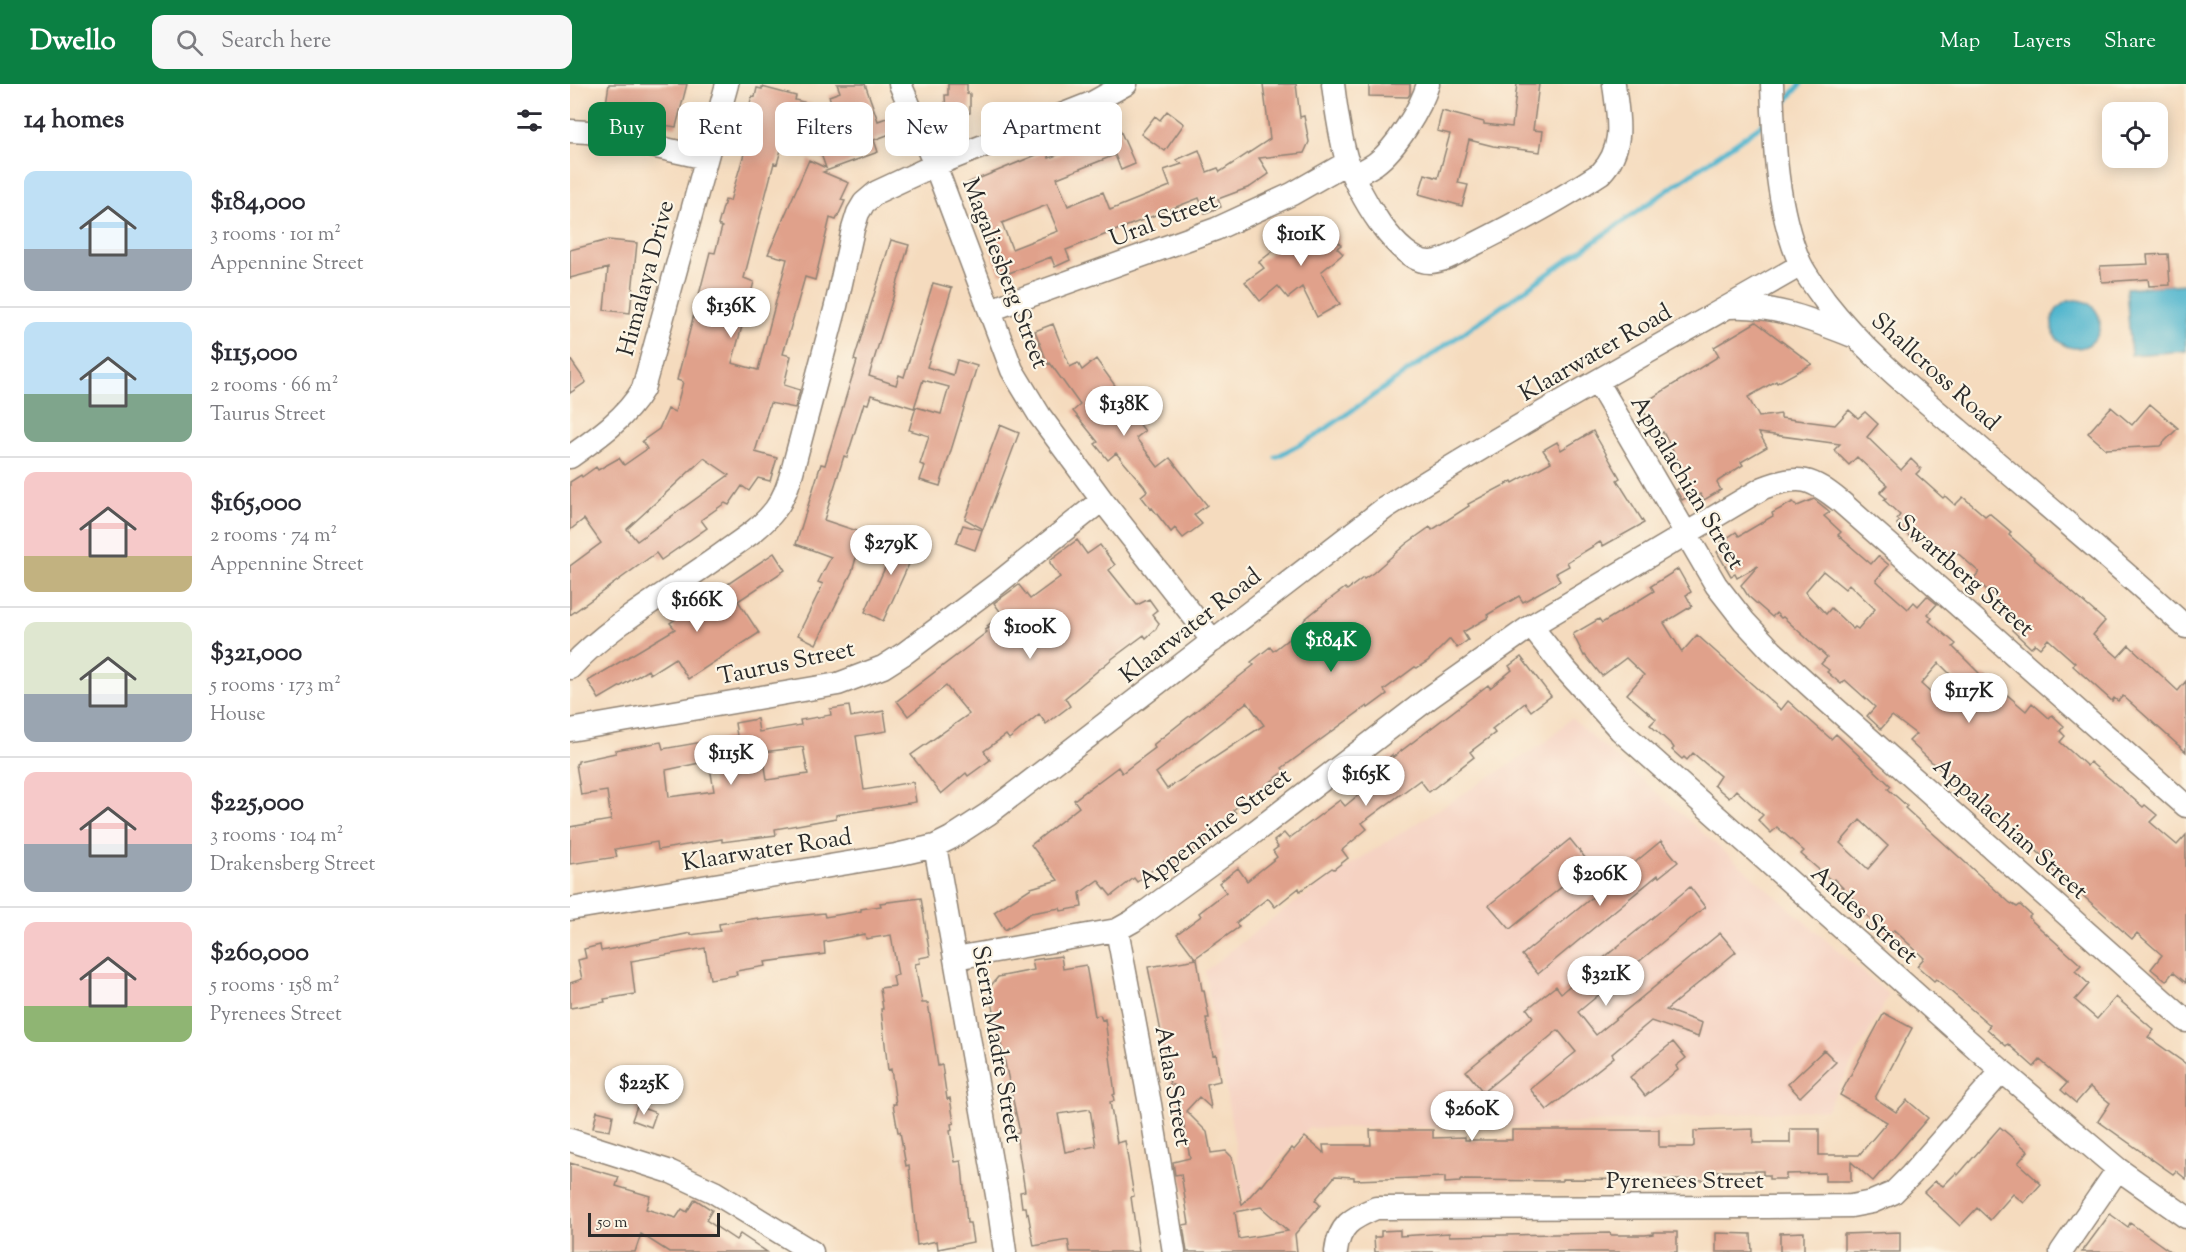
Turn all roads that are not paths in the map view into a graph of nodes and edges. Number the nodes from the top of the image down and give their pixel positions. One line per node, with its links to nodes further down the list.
1 (727, 84): 9 (street, Himalaya Drive)
2 (900, 84): 10 (street, Magaliesberg Street)
3 (1126, 84): 10 (street)
4 (1333, 84): 11 (street)
5 (1428, 84): 11 (street, Ural Street)
6 (1614, 84): 11 (street)
7 (1772, 84): 12 (street, Shallcross Road)
8 (570, 131): 9 (street)
9 (706, 158): 17 (street, Himalaya Drive)
10 (935, 165): 14 (street, Magaliesberg Street); 23 (street)
11 (1351, 169): 14 (street, Ural Street)
12 (1801, 265): 13 (street, Klaarwater Road); 15 (street, Shallcross Road)
13 (1727, 307): 15 (street); 16 (street, Klaarwater Road)
14 (990, 310): 18 (street, Magaliesberg Street)
15 (1858, 339): 21 (street, Shallcross Road)
16 (1597, 381): 19 (street, Appalachian Street); 22 (street, Klaarwater Road)
17 (570, 457)
18 (1101, 500): 22 (street, Magaliesberg Street); 24 (street, Taurus Street)
19 (1685, 534): 20 (street, Appennine Street); 25 (street, Swartberg Street); 30 (street, Appalachian Street)
20 (1531, 626): 28 (street, Appennine Street); 31 (street, Andes Street)
21 (2186, 627)
22 (1213, 641): 26 (street, Klaarwater Road)
23 (570, 668)
24 (570, 730)
25 (2186, 806)
26 (935, 846): 27 (street, Klaarwater Road); 29 (street, Sierra Madre Street)
27 (570, 909)
28 (1117, 930): 29 (street, Appennine Street); 37 (street, Atlas Street)
29 (955, 958): 36 (street, Sierra Madre Street)
30 (2186, 1021)
31 (2002, 1071): 33 (street, Andes Street); 38 (street, Pyrenees Street)
32 (570, 1140): 35 (street)
33 (2118, 1169): 34 (street, Andes Street); 39 (street)
34 (2186, 1217)
35 (812, 1252)
36 (1005, 1252)
37 (1174, 1252)
38 (1336, 1252)
39 (2061, 1252)

